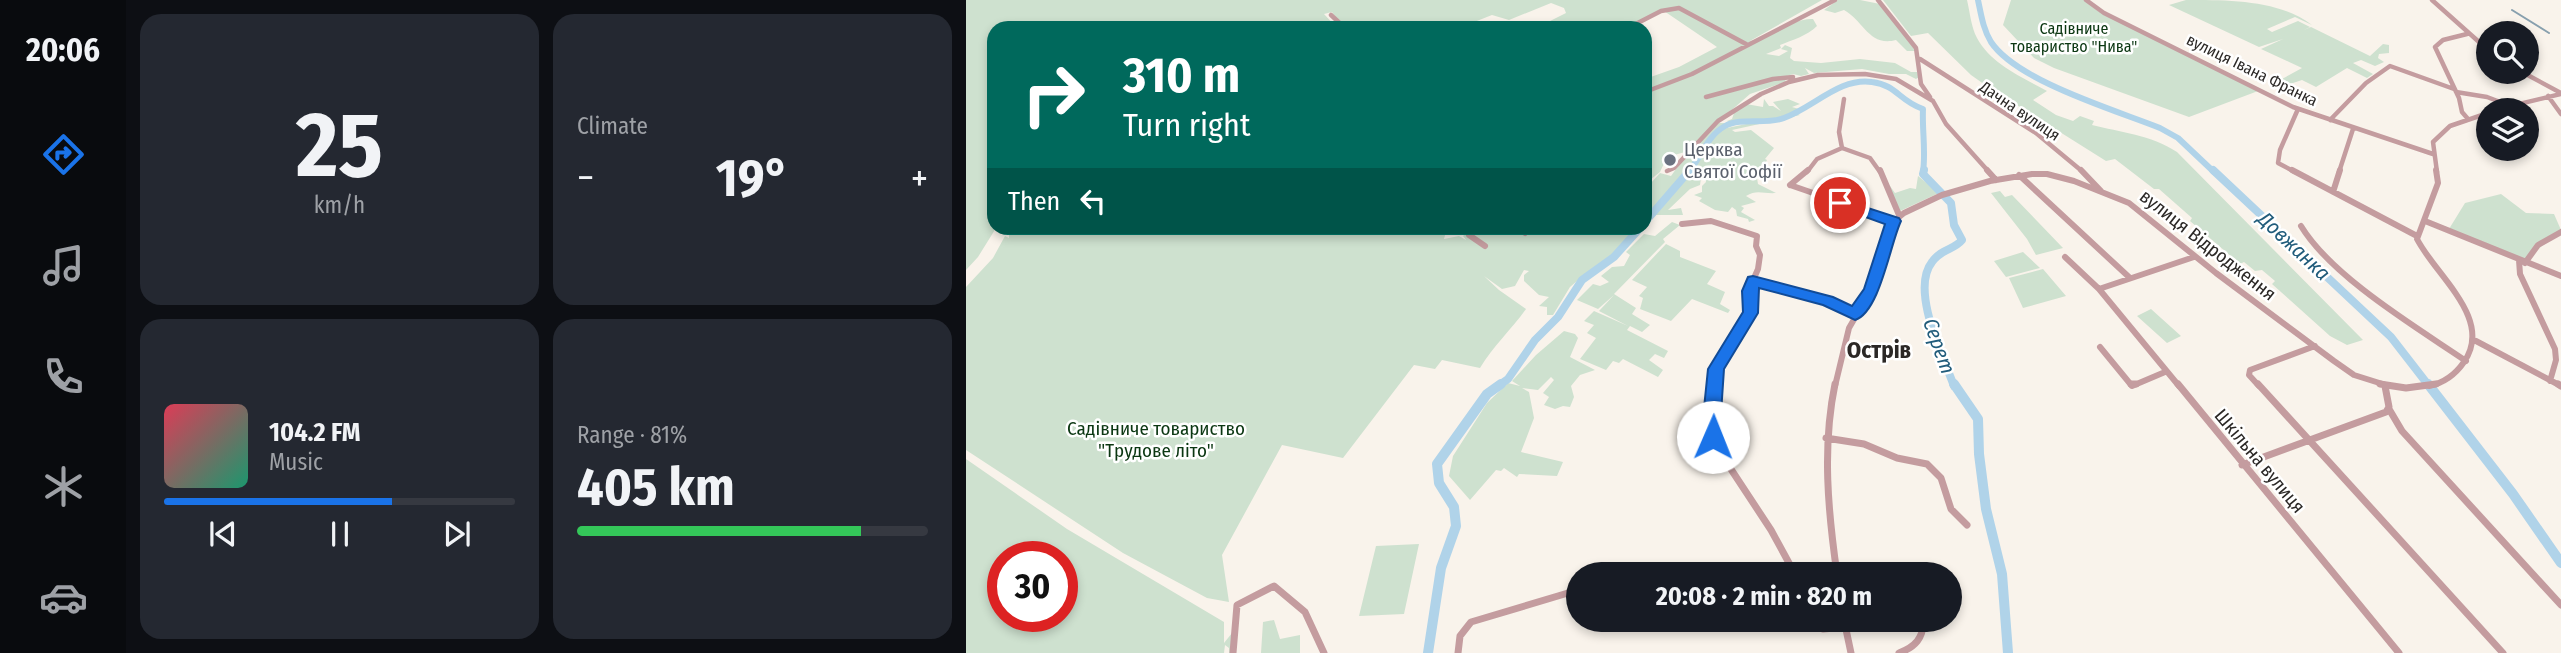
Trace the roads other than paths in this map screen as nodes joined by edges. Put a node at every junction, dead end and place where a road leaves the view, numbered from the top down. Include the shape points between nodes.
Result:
1 (1835, 0) edge
2 (1878, 0) edge
3 (2086, 0) edge
4 (2432, 0) edge
5 (1331, 15) dead end
6 (1337, 21) edge
7 (1642, 21) edge
8 (2467, 34) junction
9 (2476, 41) edge
10 (1746, 44) junction
11 (1920, 59) junction
12 (1824, 75) junction
13 (2539, 82) edge
14 (1652, 89) edge
15 (2455, 91) junction
16 (2561, 94) edge
17 (2548, 96) junction
18 (1706, 97) dead end
19 (2490, 98) edge
20 (2539, 98) edge
21 (1844, 99) dead end
22 (1933, 101) junction
23 (2298, 109) junction
24 (2561, 114) edge
25 (2476, 117) edge
26 (2468, 119) junction
27 (2330, 120) junction
28 (2353, 130) junction
29 (1842, 148) junction
30 (2433, 154) junction
31 (1667, 171) dead end
32 (2019, 175) junction
33 (1996, 180) junction
34 (2101, 191) junction
35 (2333, 192) junction
36 (1896, 218) junction
37 (2425, 221) junction
38 (1682, 224) dead end
39 (2301, 226) dead end
40 (2561, 232) edge
41 (1470, 235) edge
42 (2417, 236) junction
43 (1485, 246) dead end
44 (2065, 257) dead end
45 (2194, 257) junction
46 (2522, 261) junction
47 (2561, 276) edge
48 (2130, 278) junction
49 (1753, 281) junction
50 (2099, 289) junction
51 (1855, 314) junction
52 (2476, 341) junction
53 (2315, 346) junction
54 (2100, 347) dead end
55 (2469, 357) junction
56 (2165, 372) junction
57 (2550, 381) junction
58 (2385, 386) junction
59 (2561, 386) edge
60 (2389, 409) junction
61 (1826, 438) junction
62 (2309, 439) junction
63 (2242, 465) junction
64 (1968, 525) dead end
65 (1788, 562) edge
66 (1835, 562) edge
67 (1566, 594) edge
68 (2561, 605) edge
69 (1847, 632) edge
70 (1922, 632) edge
71 (1233, 653) edge
72 (1324, 653) edge
73 (1458, 653) edge
74 (1851, 653) edge
75 (1899, 653) edge
76 (2399, 653) edge
77 (2503, 653) edge

1 - 10 street
2 - 11 street
3 - 23 street, вулиця Івана Франка
4 - 8 street via 2454,16
5 - 6 street
7 - 10 street via 1679,8
8 - 9 street
8 - 15 street via 2435,47
10 - 14 street via 1692,74
11 - 22 street via 1920,86
11 - 34 street, Дачна вулиця via 2036,133
12 - 18 street via 1773,79
12 - 22 street via 1887,76
12 - 31 street via 1783,84 1746,102 1718,121
13 - 16 street
15 - 19 street
15 - 26 street
15 - 27 street via 2390,66 2365,83
16 - 17 street
17 - 20 street
17 - 24 street
21 - 29 street via 1839,132
22 - 33 street via 1946,124
23 - 27 street, вулиця Івана Франка
23 - 35 street via 2277,162
25 - 26 street
26 - 30 street via 2435,138
27 - 28 street, вулиця Івана Франка
28 - 30 street, вулиця Івана Франка
28 - 35 street
29 - 36 street via 1874,162
29 - 36 street via 1817,159 1790,185
30 - 37 street via 2438,183
32 - 33 street, вулиця Відродження
32 - 34 street, вулиця Відродження via 2048,174
32 - 48 street
33 - 36 street, вулиця Відродження via 1955,190
34 - 45 street, вулиця Відродження via 2151,217
35 - 42 street
36 - 51 street via 1872,290
37 - 42 street
37 - 46 street
38 - 49 street via 1715,220 1757,236 1760,255
39 - 55 street via 2364,288
40 - 46 street
41 - 43 street
42 - 52 street via 2467,314
44 - 50 street, Шкільна вулиця
45 - 48 street
45 - 53 street, вулиця Відродження
46 - 47 street
46 - 57 street via 2520,274 2555,349
48 - 50 street
49 - 51 street via 1828,301
49 - 65 street via 1751,313 1716,369 1711,428 1719,451
50 - 56 street, Шкільна вулиця
51 - 61 street via 1836,378
52 - 55 street
52 - 57 street
53 - 58 street, вулиця Відродження via 2354,375
53 - 62 street via 2249,373
54 - 56 street via 2132,386
55 - 58 street, вулиця Відродження via 2436,385
56 - 63 street, Шкільна вулиця
57 - 59 street
58 - 60 street
60 - 62 street
60 - 68 street via 2402,431
61 - 64 street via 1864,444 1927,464 1941,478 1951,509
61 - 66 street
62 - 63 street
62 - 77 street
63 - 76 street, Шкільна вулиця
67 - 73 street via 1471,622 1460,636
69 - 74 street
70 - 75 street via 1917,644
71 - 72 street via 1237,606 1274,586 1305,612

